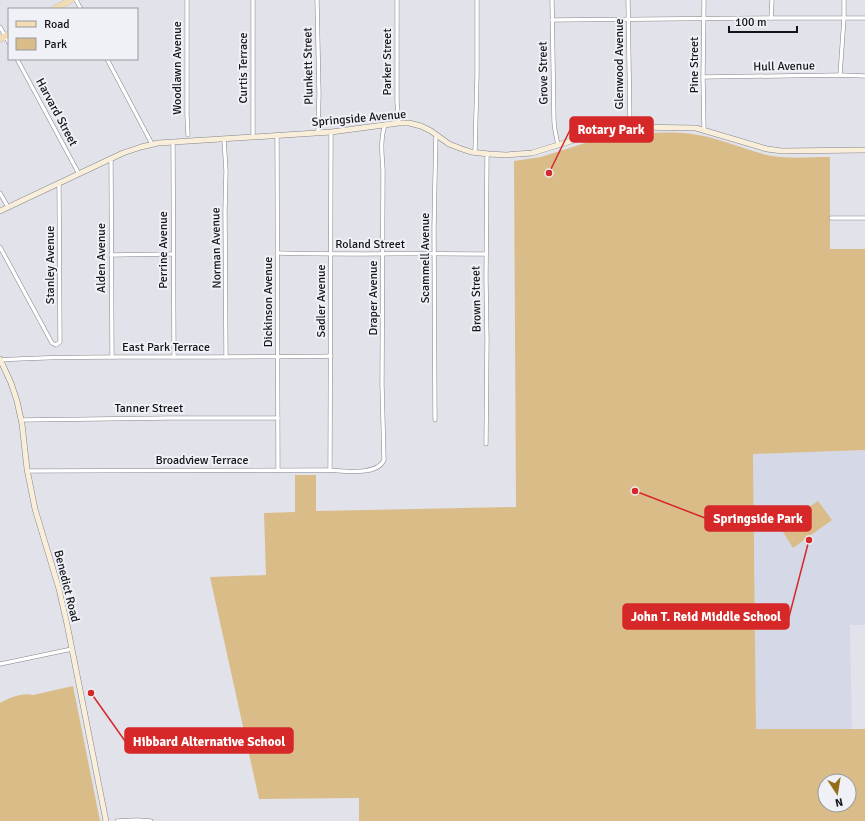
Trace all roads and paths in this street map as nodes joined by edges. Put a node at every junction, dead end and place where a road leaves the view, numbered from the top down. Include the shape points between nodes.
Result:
1 (71, 0) edge
2 (187, 0) edge
3 (253, 0) edge
4 (317, 0) edge
5 (397, 0) edge
6 (476, 0) edge
7 (552, 0) edge
8 (628, 0) edge
9 (704, 0) edge
10 (772, 0) edge
11 (844, 0) edge
12 (56, 8) edge
13 (771, 18) junction
14 (844, 18) junction
15 (865, 18) edge
16 (704, 19) junction
17 (552, 20) junction
18 (629, 20) junction
19 (0, 27) edge
20 (5, 36) edge
21 (18, 60) edge
22 (108, 60) edge
23 (840, 75) junction
24 (865, 76) edge
25 (704, 77) junction
26 (399, 123) junction
27 (385, 125) junction
28 (630, 127) junction
29 (704, 130) junction
30 (318, 132) junction
31 (331, 132) junction
32 (436, 134) junction
33 (188, 135) dead end
34 (277, 135) junction
35 (253, 136) junction
36 (224, 139) junction
37 (173, 142) junction
38 (152, 144) junction
39 (558, 145) junction
40 (865, 150) edge
41 (475, 152) junction
42 (487, 154) junction
43 (111, 159) junction
44 (79, 174) junction
45 (59, 183) junction
46 (0, 193) edge
47 (8, 207) junction
48 (0, 211) edge
49 (831, 218) dead end
50 (865, 218) edge
51 (0, 247) edge
52 (278, 253) junction
53 (434, 253) junction
54 (173, 254) junction
55 (331, 254) junction
56 (383, 254) junction
57 (486, 254) junction
58 (111, 255) junction
59 (278, 356) junction
60 (331, 356) junction
61 (112, 357) junction
62 (174, 357) junction
63 (226, 357) junction
64 (0, 359) edge
65 (278, 418) junction
66 (21, 420) junction
67 (435, 420) dead end
68 (486, 444) dead end
69 (376, 468) joint
70 (278, 470) junction
71 (330, 470) junction
72 (27, 471) junction
73 (72, 649) junction
74 (0, 664) edge
75 (106, 821) edge
76 (117, 821) edge
77 (140, 821) edge
78 (151, 821) edge

1 - 12 main road
2 - 33 street, Woodlawn Avenue
3 - 35 street, Curtis Terrace
4 - 30 street, Plunkett Street
5 - 26 street, Parker Street
6 - 41 street
7 - 17 street, Grove Street
8 - 18 street, Glenwood Avenue
9 - 16 street, Pine Street
10 - 13 street
11 - 14 street
13 - 14 street
13 - 16 street
14 - 15 street
14 - 23 street
16 - 18 street
16 - 25 street, Pine Street
17 - 18 street
17 - 39 street, Grove Street via 554,122
18 - 28 street, Glenwood Avenue
19 - 20 street
21 - 44 street, Harvard Street
22 - 38 street
23 - 24 street, Hull Avenue
23 - 25 street, Hull Avenue
25 - 29 street, Pine Street
26 - 27 street, Springside Avenue
26 - 32 street, Springside Avenue via 421,126
27 - 31 street, Springside Avenue
27 - 56 street, Draper Avenue via 382,142
28 - 29 street, Springside Avenue
28 - 39 street, Springside Avenue via 613,129
29 - 40 street, Springside Avenue via 782,151
30 - 31 street, Springside Avenue
30 - 34 street, Springside Avenue
31 - 55 street, Sadler Avenue
32 - 41 street, Springside Avenue via 449,144
32 - 53 street, Scammell Avenue
34 - 35 street, Springside Avenue
34 - 52 street, Dickinson Avenue
35 - 36 street, Springside Avenue
36 - 37 street, Springside Avenue
36 - 63 street, Norman Avenue
37 - 38 street, Springside Avenue
37 - 54 street, Perrine Avenue
38 - 43 street, Springside Avenue
39 - 42 street, Springside Avenue via 532,153
41 - 42 street, Springside Avenue
42 - 57 street, Brown Street
43 - 44 street, Springside Avenue
43 - 58 street, Alden Avenue
44 - 45 street, Springside Avenue
45 - 47 street, Springside Avenue
45 - 51 street, Stanley Avenue via 60,342 56,345 52,343
46 - 47 street
47 - 48 street, Springside Avenue
49 - 50 street
52 - 55 street, Roland Street
52 - 59 street, Dickinson Avenue
53 - 56 street, Roland Street
53 - 57 street, Roland Street
53 - 67 street, Scammell Avenue
54 - 58 street
54 - 62 street, Perrine Avenue
55 - 56 street, Roland Street
55 - 60 street, Sadler Avenue
56 - 69 street, Draper Avenue via 384,460
57 - 68 street, Brown Street
58 - 61 street, Alden Avenue
59 - 60 street, East Park Terrace
59 - 63 street, East Park Terrace
59 - 65 street, Dickinson Avenue
60 - 71 street, Sadler Avenue
61 - 62 street, East Park Terrace
61 - 64 street, East Park Terrace
62 - 63 street, East Park Terrace
64 - 66 street, Benedict Road via 14,391
65 - 66 street, Tanner Street
65 - 70 street, Dickinson Avenue
66 - 72 street, Benedict Road
69 - 71 street, Broadview Terrace via 360,471
70 - 71 street, Broadview Terrace
70 - 72 street, Broadview Terrace
72 - 73 street, Benedict Road via 35,509 59,589
73 - 74 street
73 - 75 street, Benedict Road
76 - 77 street
77 - 78 street

